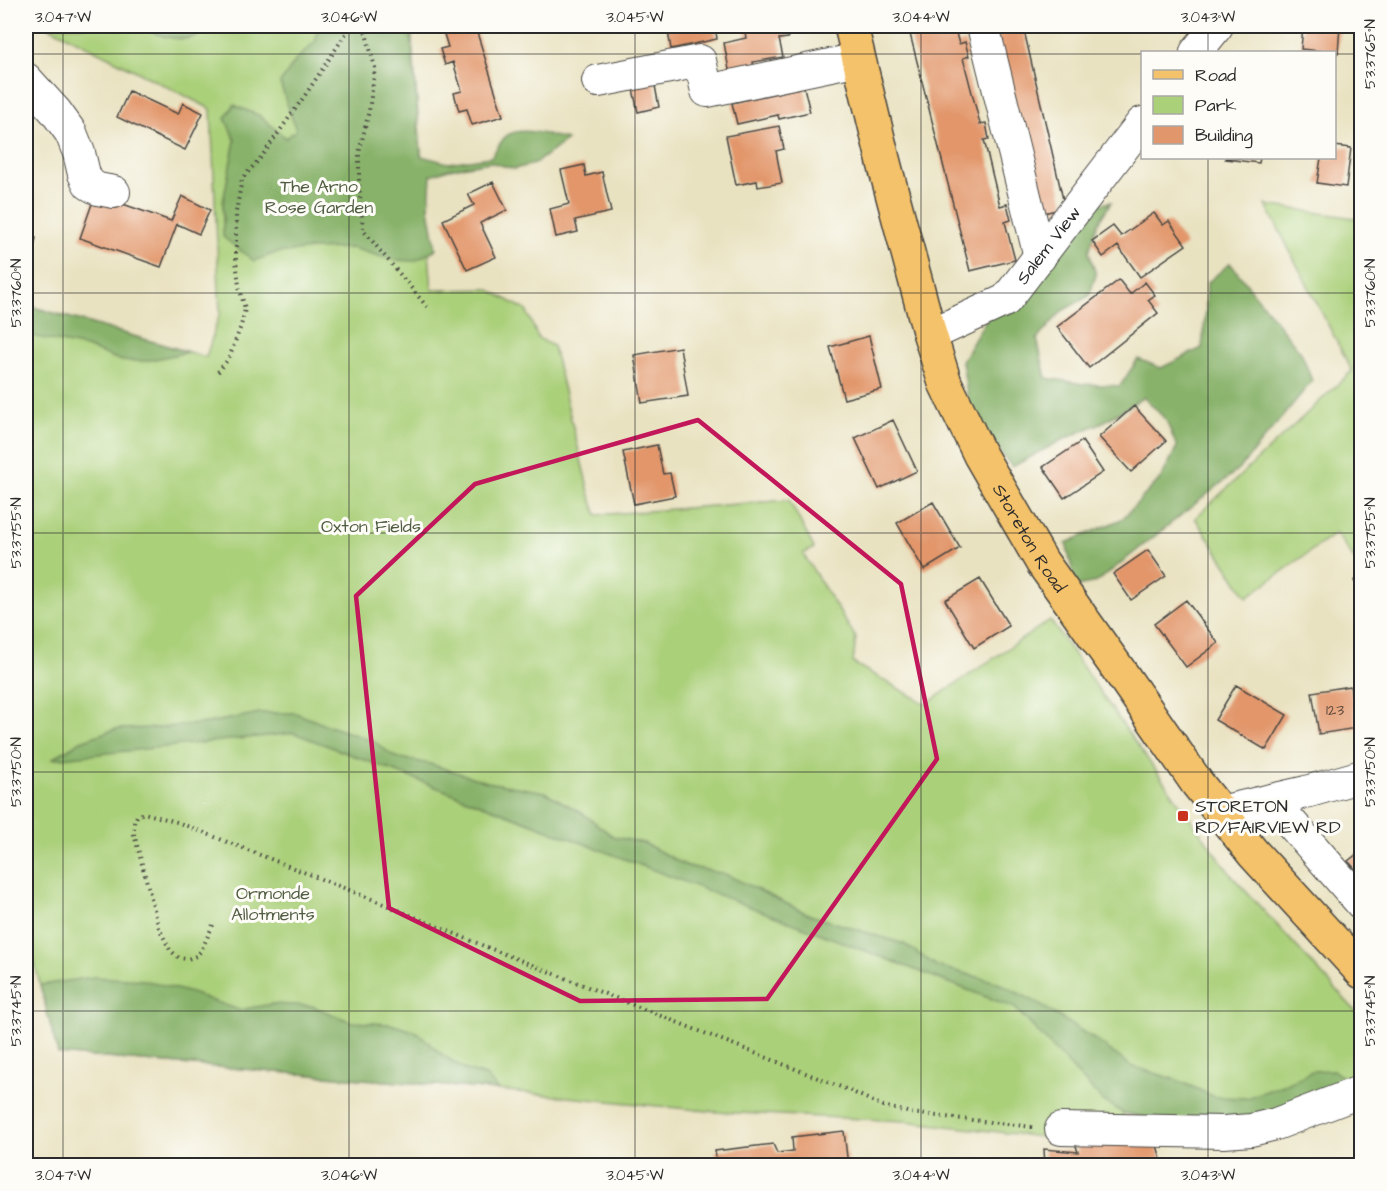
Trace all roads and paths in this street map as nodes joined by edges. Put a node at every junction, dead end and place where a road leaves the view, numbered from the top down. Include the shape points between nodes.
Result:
1 (351, 26) edge
2 (364, 26) edge
3 (851, 26) edge
4 (983, 26) edge
5 (1217, 26) edge
6 (1197, 51) edge
7 (859, 59) junction
8 (26, 79) edge
9 (598, 81) dead end
10 (1141, 126) edge
11 (114, 192) dead end
12 (1040, 257) junction
13 (428, 308) dead end
14 (930, 335) junction
15 (218, 372) dead end
16 (1362, 776) edge
17 (1271, 800) junction
18 (1220, 812) junction
19 (1362, 904) edge
20 (213, 925) dead end
21 (1362, 972) edge
22 (1362, 1091) edge
23 (1061, 1129) joint

1 - 15 path via 295,110 242,178 236,212 236,260 245,309 229,358
2 - 13 path via 375,68 358,153 363,230
3 - 7 main road, Storeton Road
4 - 12 street
5 - 6 street
7 - 9 street via 706,91 700,61
7 - 14 main road, Storeton Road
8 - 11 street via 71,133 89,184
10 - 12 street, Salem View
12 - 14 street, Salem View via 1006,300
14 - 18 main road, Storeton Road via 945,383 975,444 1042,562
16 - 17 street
17 - 18 street
17 - 19 street
18 - 21 main road, Storeton Road
20 - 23 path via 196,956 179,958 170,950 159,928 134,834 137,816 144,813 177,822 883,1106 947,1118
22 - 23 street via 1251,1130

